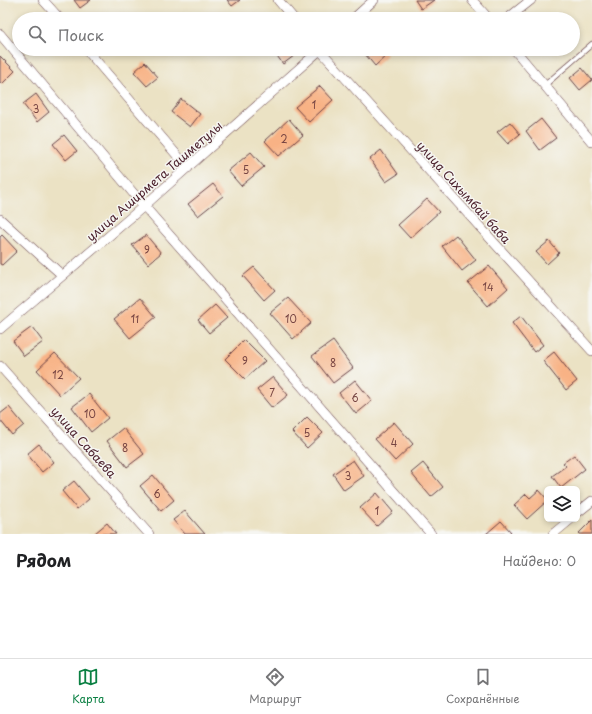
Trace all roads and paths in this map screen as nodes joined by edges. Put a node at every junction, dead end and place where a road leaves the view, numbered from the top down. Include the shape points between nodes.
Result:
1 (43, 0) edge
2 (278, 0) edge
3 (374, 0) edge
4 (472, 0) edge
5 (530, 0) edge
6 (54, 12) edge
7 (288, 12) edge
8 (361, 12) edge
9 (483, 12) edge
10 (515, 12) edge
11 (0, 34) edge
12 (592, 44) edge
13 (12, 48) edge
14 (580, 54) edge
15 (18, 56) edge
16 (92, 56) edge
17 (312, 56) edge
18 (326, 56) edge
19 (520, 56) edge
20 (578, 56) edge
21 (544, 85) junction
22 (592, 142) edge
23 (188, 168) junction
24 (144, 206) junction
25 (0, 219) edge
26 (62, 275) junction
27 (0, 329) edge
28 (592, 351) edge
29 (0, 366) edge
30 (592, 501) edge
31 (580, 511) edge
32 (567, 522) edge
33 (149, 534) edge
34 (431, 534) edge
35 (553, 534) edge

1 - 6 street
2 - 7 street
3 - 8 street
4 - 9 street
5 - 10 street
11 - 13 street
12 - 14 lane
15 - 24 street
16 - 23 street
17 - 23 street, улица Аширмета Ташметулы
18 - 28 street, улица Сихымбай баба
19 - 21 street
20 - 21 lane
21 - 22 street
23 - 24 street, улица Аширмета Ташметулы
24 - 26 street, улица Аширмета Ташметулы
24 - 34 street
25 - 26 street
26 - 27 street, улица Аширмета Ташметулы
29 - 33 street, улица Сабаева
30 - 31 street
32 - 35 street

